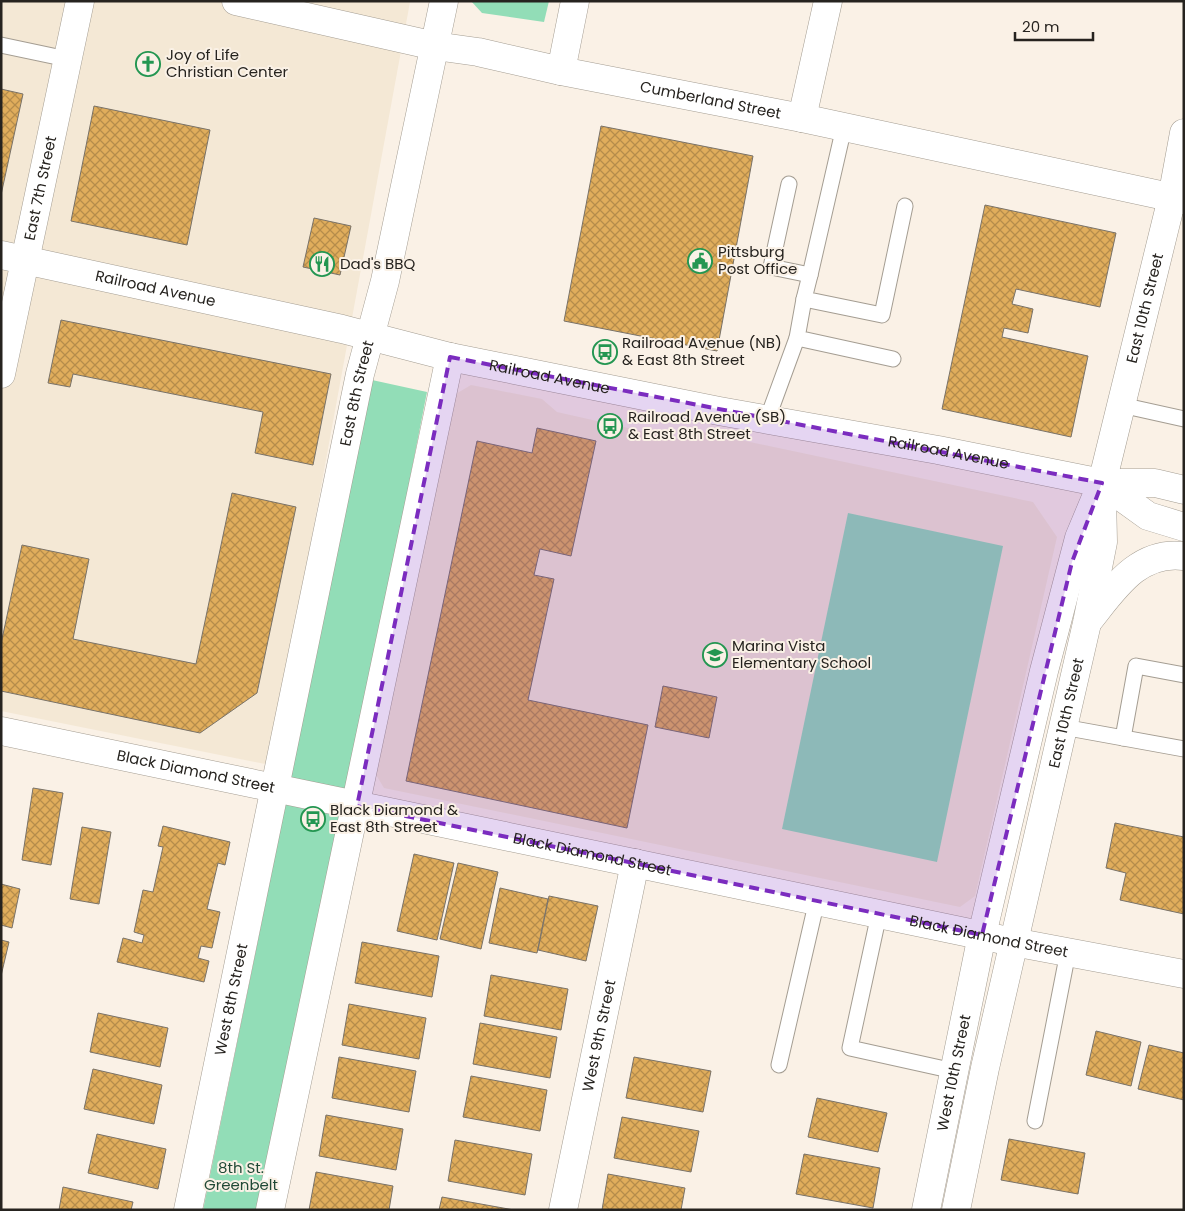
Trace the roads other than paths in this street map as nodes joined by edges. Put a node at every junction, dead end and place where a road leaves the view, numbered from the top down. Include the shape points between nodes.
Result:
1 (80, 1) edge
2 (236, 1) edge
3 (444, 1) edge
4 (575, 1) edge
5 (828, 1) edge
6 (1, 44) edge
7 (435, 46) junction
8 (68, 59) junction
9 (561, 71) junction
10 (802, 118) junction
11 (844, 127) junction
12 (1184, 133) edge
13 (789, 184) dead end
14 (1178, 199) edge
15 (905, 206) dead end
16 (13, 258) edge
17 (810, 275) junction
18 (804, 299) junction
19 (370, 337) junction
20 (797, 338) junction
21 (450, 357) junction
22 (894, 359) dead end
23 (1, 374) edge
24 (1121, 406) junction
25 (1184, 419) edge
26 (767, 420) junction
27 (1102, 483) junction
28 (1184, 490) edge
29 (1184, 527) edge
30 (1184, 556) edge
31 (1087, 623) junction
32 (1184, 675) edge
33 (1063, 727) junction
34 (1, 731) edge
35 (1123, 738) junction
36 (1184, 749) edge
37 (273, 788) junction
38 (356, 806) junction
39 (635, 863) junction
40 (817, 900) junction
41 (879, 914) junction
42 (982, 936) junction
43 (1013, 942) junction
44 (1068, 952) junction
45 (1184, 974) edge
46 (779, 1065) dead end
47 (954, 1071) junction
48 (1035, 1121) dead end
49 (188, 1210) edge
50 (270, 1210) edge
51 (563, 1210) edge
52 (926, 1210) edge
53 (956, 1210) edge

1 - 8 street, East 7th Street
2 - 7 street, Cumberland Street
3 - 7 street, East 8th Street
4 - 9 street
5 - 10 street
6 - 8 lane
7 - 9 street, Cumberland Street
7 - 19 street, East 8th Street via 384,288
8 - 16 street, East 7th Street
9 - 10 street, Cumberland Street
10 - 11 street, Cumberland Street
11 - 14 street, Cumberland Street
11 - 17 lane
12 - 14 street, East 10th Street
13 - 17 lane via 771,267
14 - 24 street, East 10th Street
15 - 18 lane via 882,315
16 - 19 street, Railroad Avenue
16 - 23 street, East 7th Street
17 - 18 lane
18 - 20 lane
19 - 21 street, Railroad Avenue
19 - 37 street, East 8th Street
20 - 22 lane
20 - 26 lane
21 - 26 street, Railroad Avenue
21 - 38 street
24 - 25 lane
24 - 27 street, East 10th Street
26 - 27 street, Railroad Avenue
27 - 28 street, Railroad Avenue via 1155,483
27 - 29 street, Railroad Avenue via 1148,516
27 - 31 street, East 10th Street via 1103,542
27 - 42 street, East 10th Street via 1072,562
30 - 31 street via 1147,560 1122,578
31 - 33 street, East 10th Street
32 - 35 lane via 1136,666
33 - 35 lane
33 - 43 street, East 10th Street
34 - 37 street, Black Diamond Street
35 - 36 lane
37 - 38 street, Black Diamond Street
37 - 49 street, West 8th Street
38 - 39 street, Black Diamond Street
38 - 50 street
39 - 40 street, Black Diamond Street
39 - 51 street, West 9th Street
40 - 41 street, Black Diamond Street
40 - 46 lane
41 - 42 street, Black Diamond Street
41 - 47 lane via 850,1048
42 - 43 street, Black Diamond Street
42 - 47 street, West 10th Street
43 - 44 street, Black Diamond Street
43 - 53 street, West 10th Street
44 - 45 street, Black Diamond Street
44 - 48 lane
47 - 52 street, West 10th Street

